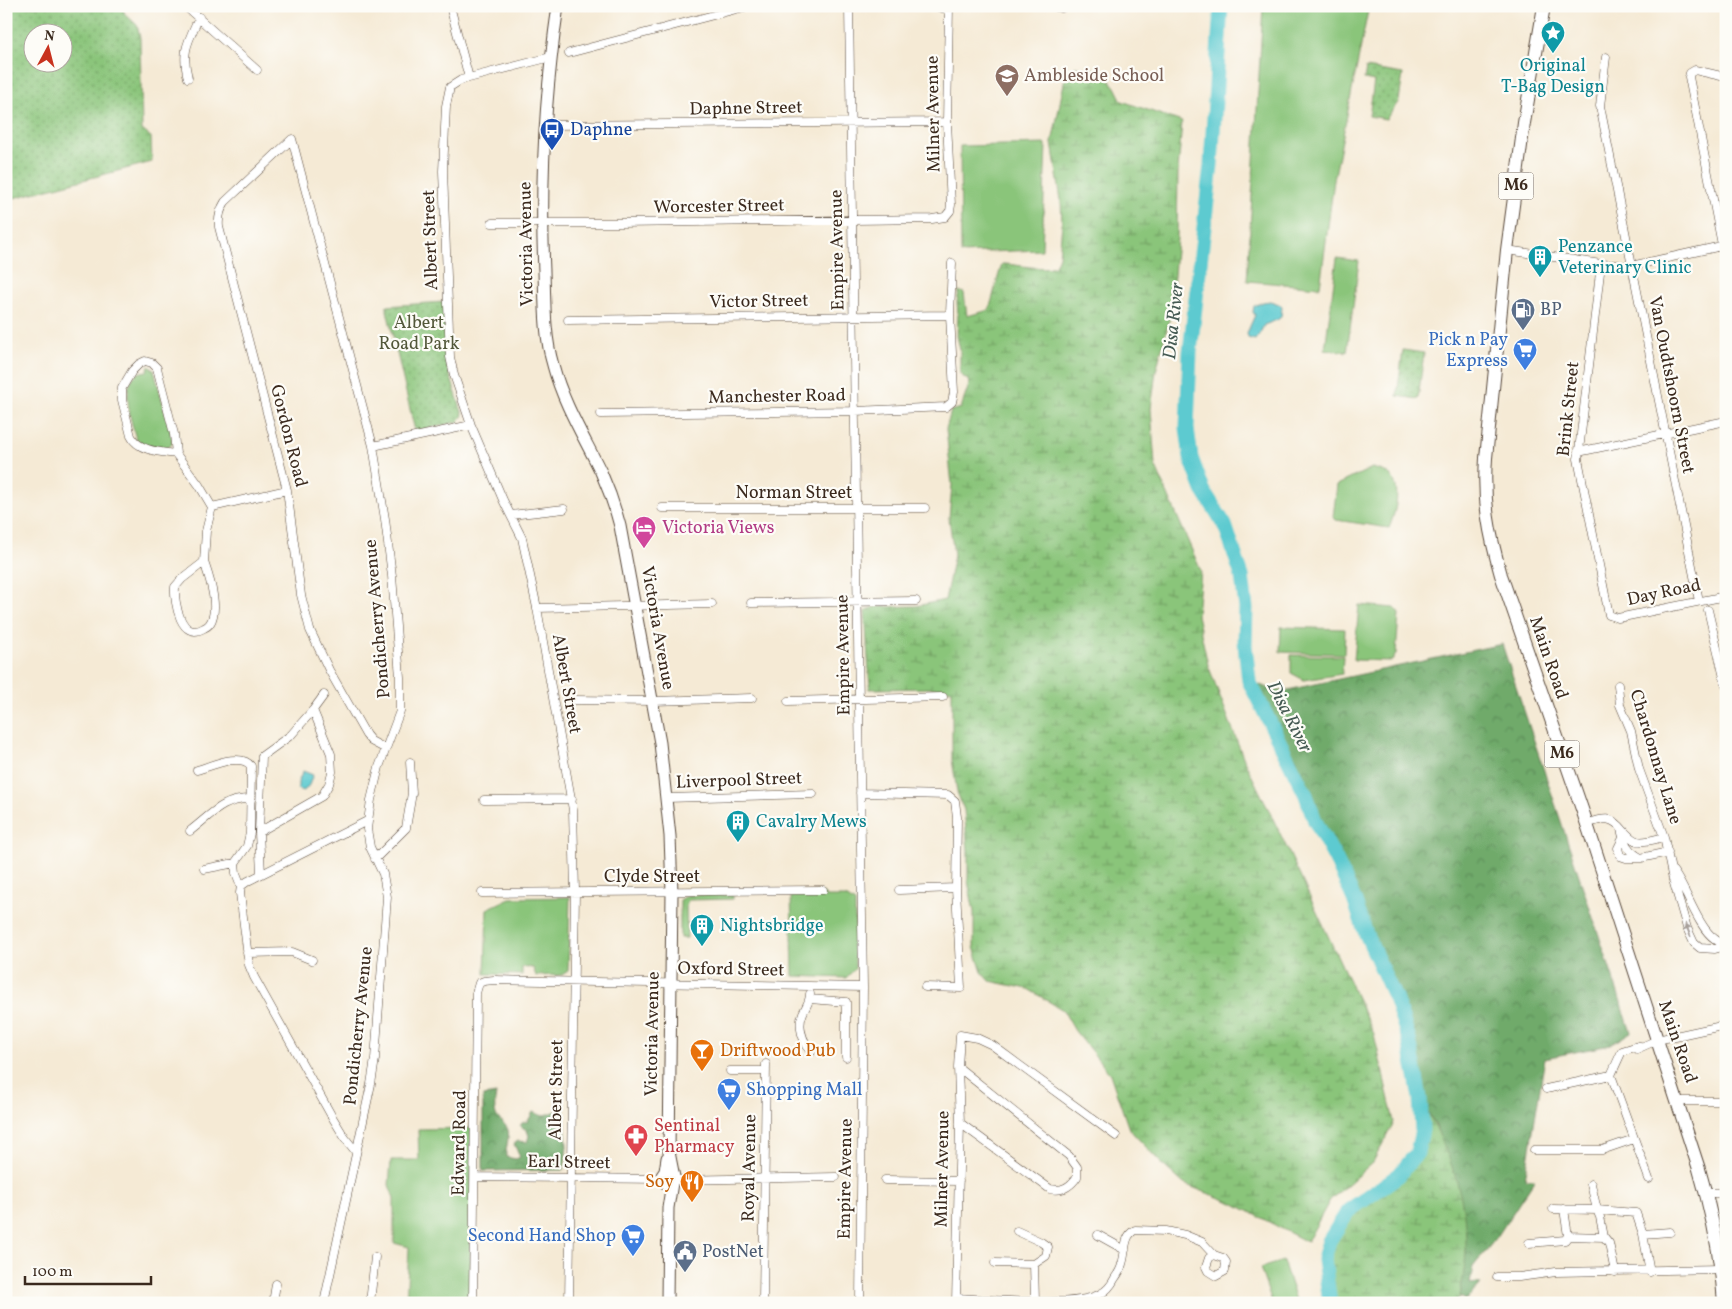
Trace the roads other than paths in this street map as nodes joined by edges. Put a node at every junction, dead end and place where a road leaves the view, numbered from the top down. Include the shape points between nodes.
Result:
1 (185, 6) edge
2 (199, 6) edge
3 (450, 6) edge
4 (558, 6) edge
5 (748, 6) edge
6 (849, 6) edge
7 (935, 6) edge
8 (1053, 6) edge
9 (1544, 6) edge
10 (949, 8) edge
11 (1062, 8) dead end
12 (197, 16) junction
13 (570, 53) dead end
14 (551, 57) junction
15 (1606, 57) dead end
16 (257, 70) dead end
17 (1721, 76) dead end
18 (188, 78) dead end
19 (469, 78) junction
20 (947, 122) junction
21 (851, 124) junction
22 (545, 125) junction
23 (292, 139) joint
24 (947, 216) joint
25 (852, 220) junction
26 (492, 223) dead end
27 (542, 224) junction
28 (1724, 245) edge
29 (1507, 250) junction
30 (952, 263) dead end
31 (1601, 264) junction
32 (1726, 265) edge
33 (1631, 266) junction
34 (950, 315) junction
35 (854, 316) junction
36 (568, 320) dead end
37 (855, 411) junction
38 (601, 414) dead end
39 (1726, 421) edge
40 (472, 425) junction
41 (1665, 433) junction
42 (373, 446) junction
43 (1578, 452) junction
44 (176, 454) junction
45 (287, 490) junction
46 (212, 508) junction
47 (564, 508) dead end
48 (662, 508) dead end
49 (857, 508) junction
50 (925, 508) dead end
51 (511, 516) junction
52 (204, 562) junction
53 (1726, 596) edge
54 (1699, 600) junction
55 (916, 601) dead end
56 (858, 602) junction
57 (751, 603) dead end
58 (712, 604) dead end
59 (636, 605) junction
60 (537, 608) junction
61 (1708, 610) dead end
62 (1609, 615) joint
63 (1723, 664) edge
64 (1618, 685) dead end
65 (1726, 686) edge
66 (324, 695) dead end
67 (943, 697) dead end
68 (752, 698) dead end
69 (859, 699) junction
70 (573, 700) dead end
71 (653, 701) junction
72 (788, 701) dead end
73 (313, 710) junction
74 (386, 749) junction
75 (410, 762) dead end
76 (196, 770) dead end
77 (860, 793) junction
78 (813, 794) dead end
79 (666, 798) junction
80 (572, 799) junction
81 (252, 800) junction
82 (484, 800) dead end
83 (368, 821) junction
84 (1586, 824) junction
85 (1621, 827) junction
86 (190, 830) dead end
87 (259, 832) junction
88 (1664, 837) junction
89 (1668, 852) junction
90 (375, 859) junction
91 (235, 863) junction
92 (204, 869) dead end
93 (1672, 869) junction
94 (261, 874) junction
95 (241, 886) junction
96 (956, 888) junction
97 (823, 890) dead end
98 (899, 890) dead end
99 (575, 892) junction
100 (672, 892) junction
101 (482, 893) dead end
102 (1726, 945) edge
103 (248, 953) junction
104 (312, 960) dead end
105 (574, 982) junction
106 (479, 984) joint
107 (671, 984) junction
108 (810, 987) junction
109 (863, 987) junction
110 (925, 987) dead end
111 (810, 999) junction
112 (1726, 1025) edge
113 (1657, 1040) junction
114 (811, 1052) dead end
115 (846, 1057) dead end
116 (958, 1067) junction
117 (730, 1071) dead end
118 (1611, 1075) junction
119 (1546, 1089) dead end
120 (1726, 1101) edge
121 (1678, 1102) junction
122 (960, 1123) junction
123 (1116, 1136) dead end
124 (1634, 1139) junction
125 (1534, 1150) dead end
126 (356, 1152) junction
127 (476, 1177) junction
128 (836, 1177) dead end
129 (571, 1178) junction
130 (668, 1178) junction
131 (1649, 1179) dead end
132 (765, 1180) junction
133 (885, 1180) dead end
134 (959, 1181) junction
135 (1591, 1184) dead end
136 (1706, 1194) junction
137 (1726, 1194) edge
138 (1553, 1209) dead end
139 (1564, 1209) junction
140 (1596, 1210) junction
141 (1017, 1231) dead end
142 (1670, 1232) dead end
143 (1643, 1234) junction
144 (1098, 1235) dead end
145 (1604, 1237) junction
146 (1566, 1241) junction
147 (1529, 1243) dead end
148 (1125, 1250) junction
149 (1214, 1255) dead end
150 (374, 1257) dead end
151 (995, 1263) dead end
152 (1034, 1264) junction
153 (1721, 1269) junction
154 (1615, 1272) junction
155 (1650, 1272) junction
156 (1497, 1277) dead end
157 (276, 1284) dead end
158 (1724, 1284) edge
159 (956, 1300) edge
160 (1035, 1301) junction
161 (273, 1303) edge
162 (324, 1303) edge
163 (370, 1303) edge
164 (473, 1303) edge
165 (569, 1303) edge
166 (667, 1303) edge
167 (763, 1303) edge
168 (860, 1303) edge
169 (1724, 1303) edge

1 - 12 street
2 - 12 street
3 - 19 street
4 - 14 street, Victoria Avenue
5 - 13 street
6 - 21 street, Empire Avenue
7 - 10 street
8 - 11 street
9 - 29 main road, Main Road / M6
10 - 20 street, Milner Avenue
12 - 16 street
12 - 18 street via 184,54
14 - 19 street
14 - 22 street, Victoria Avenue
15 - 33 street, Van Oudtshoorn Street via 1600,106
17 - 28 street via 1695,70 1689,77
19 - 40 street, Albert Street via 450,87 443,171 450,357
20 - 21 street, Daphne Street
20 - 24 street, Milner Avenue via 951,205
21 - 22 street, Daphne Street
21 - 25 street, Empire Avenue
22 - 27 street, Victoria Avenue
23 - 42 street, Pondicherry Avenue
23 - 45 street, Gordon Road via 225,202 218,218
24 - 25 street, Worcester Street
25 - 27 street, Worcester Street
25 - 35 street, Empire Avenue
26 - 27 street, Worcester Street
27 - 59 street, Victoria Avenue via 552,365 560,390 612,496
28 - 32 street
28 - 33 street
29 - 31 street
29 - 84 main road, Main Road / M6 via 1486,465 1486,511 1501,575
30 - 34 street
31 - 33 street
31 - 43 street, Brink Street
33 - 41 street, Van Oudtshoorn Street
34 - 35 street, Victor Street
34 - 37 street, Manchester Road via 954,392 951,404 937,408
35 - 36 street, Victor Street
35 - 37 street, Empire Avenue
37 - 38 street, Manchester Road
37 - 49 street, Empire Avenue
39 - 41 street
40 - 42 street
40 - 51 street, Albert Street
41 - 43 street
41 - 54 street, Van Oudtshoorn Street
42 - 74 street, Pondicherry Avenue via 392,576 400,687 400,711
43 - 62 street, Brink Street via 1580,479
44 - 44 street via 157,368 145,361 132,371 122,388 131,436 141,447
44 - 46 street
45 - 46 street
45 - 74 street, Gordon Road via 301,595 310,630 366,735
46 - 52 street via 206,531
47 - 51 street
48 - 49 street, Norman Street
49 - 50 street, Norman Street
49 - 56 street, Empire Avenue
51 - 60 street, Albert Street via 522,538
52 - 52 street via 175,587 180,617 185,628 192,632 206,627 214,614
53 - 54 street, Day Road
54 - 62 street, Day Road via 1618,618
55 - 56 street
56 - 57 street
56 - 69 street, Empire Avenue
58 - 59 street
59 - 60 street
59 - 71 street, Victoria Avenue
60 - 80 street, Albert Street
61 - 63 street
63 - 65 street
64 - 88 street, Chardonnay Lane via 1620,705 1632,731 1639,769
66 - 73 street
67 - 69 street
68 - 71 street
69 - 72 street
69 - 77 street, Empire Avenue
70 - 71 street
71 - 79 street, Victoria Avenue
73 - 87 street via 286,739 262,756
73 - 87 street via 331,754 329,784 322,796
74 - 83 street, Pondicherry Avenue via 373,788
75 - 90 street via 412,793 406,828
76 - 81 street via 236,759 248,762 252,770
77 - 96 street via 948,795 954,799
77 - 109 street, Empire Avenue
78 - 79 street, Liverpool Street
79 - 100 street, Victoria Avenue
80 - 82 street
80 - 99 street, Albert Street
81 - 86 street via 229,802
81 - 91 street via 249,841
83 - 90 street, Pondicherry Avenue via 367,837
83 - 94 street
84 - 85 street via 1606,818
84 - 113 main road, Main Road / M6
85 - 88 street via 1637,841
85 - 89 street via 1629,850 1641,858
87 - 94 street
88 - 89 street, Chardonnay Lane
89 - 93 street, Chardonnay Lane
90 - 126 street, Pondicherry Avenue via 386,884 386,922 375,1059
91 - 92 street
91 - 95 street
93 - 102 street via 1708,932
102 -> 93 street, Chardonnay Lane via 1706,949 1694,942 1687,928
94 - 95 street
95 - 103 street
96 - 98 street
96 - 110 street via 961,988
97 - 100 street, Clyde Street
99 - 100 street, Clyde Street
99 - 101 street, Clyde Street
99 - 105 street, Albert Street
100 - 107 street, Victoria Avenue
103 - 104 street via 292,952
103 - 126 street via 254,977 331,1115
105 - 106 street, Oxford Street via 488,980
105 - 107 street, Oxford Street
105 - 129 street, Albert Street
106 - 127 street, Edward Road via 476,993
107 - 108 street, Oxford Street
107 - 130 street, Victoria Avenue
108 - 109 street, Oxford Street
108 - 111 street
109 - 168 street, Empire Avenue
111 - 114 street via 802,1013 802,1038
111 - 115 street via 846,1002
112 - 113 street
113 - 118 street via 1620,1054
113 - 121 main road, Main Road / M6
116 - 122 street, Milner Avenue
116 - 122 street via 1068,1156 1077,1168 1077,1177 1066,1188 1050,1189
116 - 123 street, Milner Avenue via 960,1035 977,1038 1000,1051
117 - 132 street, Royal Avenue via 766,1067
118 - 119 street
118 - 124 street
120 - 121 street
121 - 136 main road, Main Road / M6
122 - 134 street, Milner Avenue
124 - 125 street via 1602,1150
124 - 131 street
126 - 162 street, Pondicherry Avenue
127 - 129 street, Earl Street
127 - 164 street, Edward Road
128 - 132 street, Earl Street
129 - 130 street, Earl Street
129 - 165 street, Albert Street
130 - 132 street, Earl Street
130 - 166 street, Victoria Avenue
132 - 167 street, Royal Avenue
133 - 134 street
134 - 159 street, Milner Avenue
135 - 140 street
136 - 137 street
136 - 153 main road, Main Road / M6
138 - 139 street
139 - 140 street
139 - 146 street
140 - 143 street via 1634,1212
140 - 145 street
141 - 152 street via 1048,1247 1046,1256
142 - 143 street
143 - 155 street
144 - 148 street
145 - 146 street
145 - 154 street via 1609,1243
146 - 147 street
148 - 149 street via 1131,1232 1140,1229 1195,1238
148 - 160 street via 1115,1279 1101,1294 1081,1300
150 - 163 street
151 - 152 street
152 - 160 street
153 - 155 street
153 - 158 main road, Main Road / M6
154 - 155 street
154 - 156 street
157 - 161 street
158 - 169 main road, Main Road / M6
159 - 160 street

